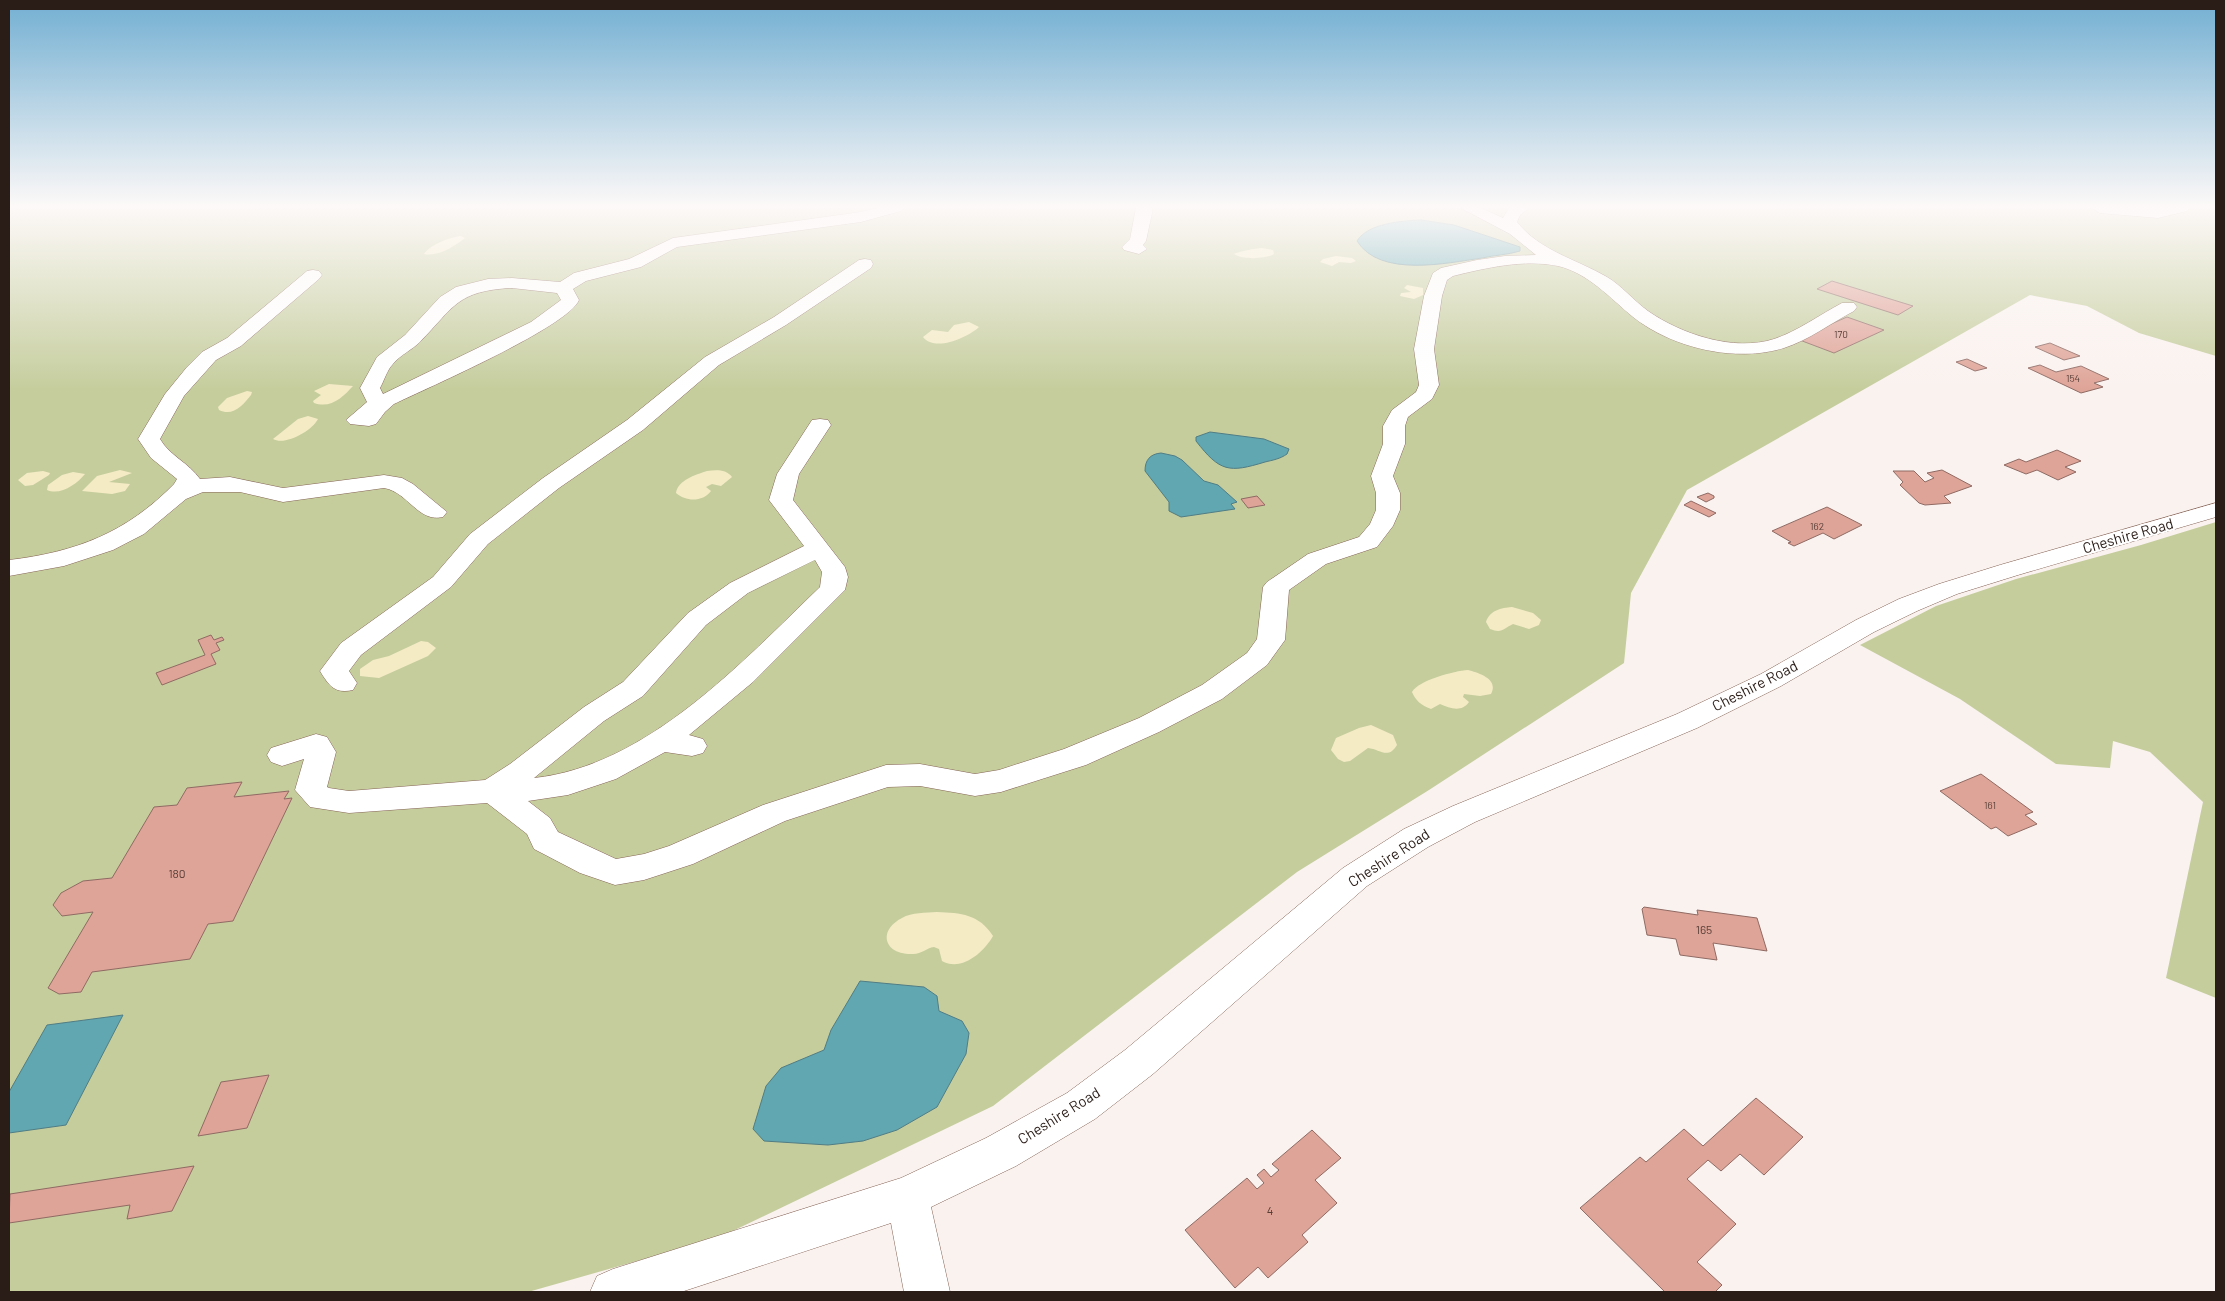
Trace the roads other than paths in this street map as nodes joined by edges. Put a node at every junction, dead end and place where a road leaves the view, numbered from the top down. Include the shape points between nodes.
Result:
1 (613, 269) edge
2 (858, 269) edge
3 (1462, 269) edge
4 (1577, 269) edge
5 (313, 275) dead end
6 (563, 288) junction
7 (1848, 307) dead end
8 (820, 425) dead end
9 (192, 487) junction
10 (2216, 510) edge
11 (435, 512) dead end
12 (818, 548) junction
13 (9, 568) edge
14 (343, 683) dead end
15 (661, 741) junction
16 (692, 746) dead end
17 (282, 755) dead end
18 (907, 1197) junction
19 (613, 1292) edge
20 (927, 1292) edge

1 - 6 street via 580,277
2 - 14 street via 780,321 712,361 635,425 551,483 479,539 442,582 351,649 334,671
3 - 15 street via 1439,277 1433,296 1424,349 1429,385 1424,395 1399,414 1394,426 1394,444 1382,476 1388,494 1388,510 1381,526 1368,542 1317,559 1276,587 1270,640 1257,659 1212,692 1149,725 1075,757 1001,781 975,785 920,775 886,776 840,796 772,813 681,855 616,872 592,864 546,840 539,826 496,793 568,784 612,768
4 - 7 street via 1600,280 1642,315 1675,334 1712,344 1757,348 1777,344
5 - 9 street via 234,342 209,356 175,394 149,439 154,451 186,472
6 - 6 street via 570,300 568,305 538,326 387,400 369,420 357,420 381,402 375,399 370,388 384,361 412,339 446,301 462,291 488,284 521,283
8 - 12 street via 788,474 781,500
9 - 11 street via 250,487 282,495 373,482 393,483 408,490
9 - 13 street via 116,540 78,553
10 - 18 street, Cheshire Road via 1948,588 1865,626 1771,680 1687,721 1464,814 1416,838 1348,883 1190,1019 1081,1106 1001,1152
12 - 15 street via 833,565 836,579 832,590 706,707
12 - 17 street via 739,588 697,620 633,689 492,790 349,802 321,799 311,790 322,752 316,744
15 - 16 street
18 - 19 street, Cheshire Road
18 - 20 street

